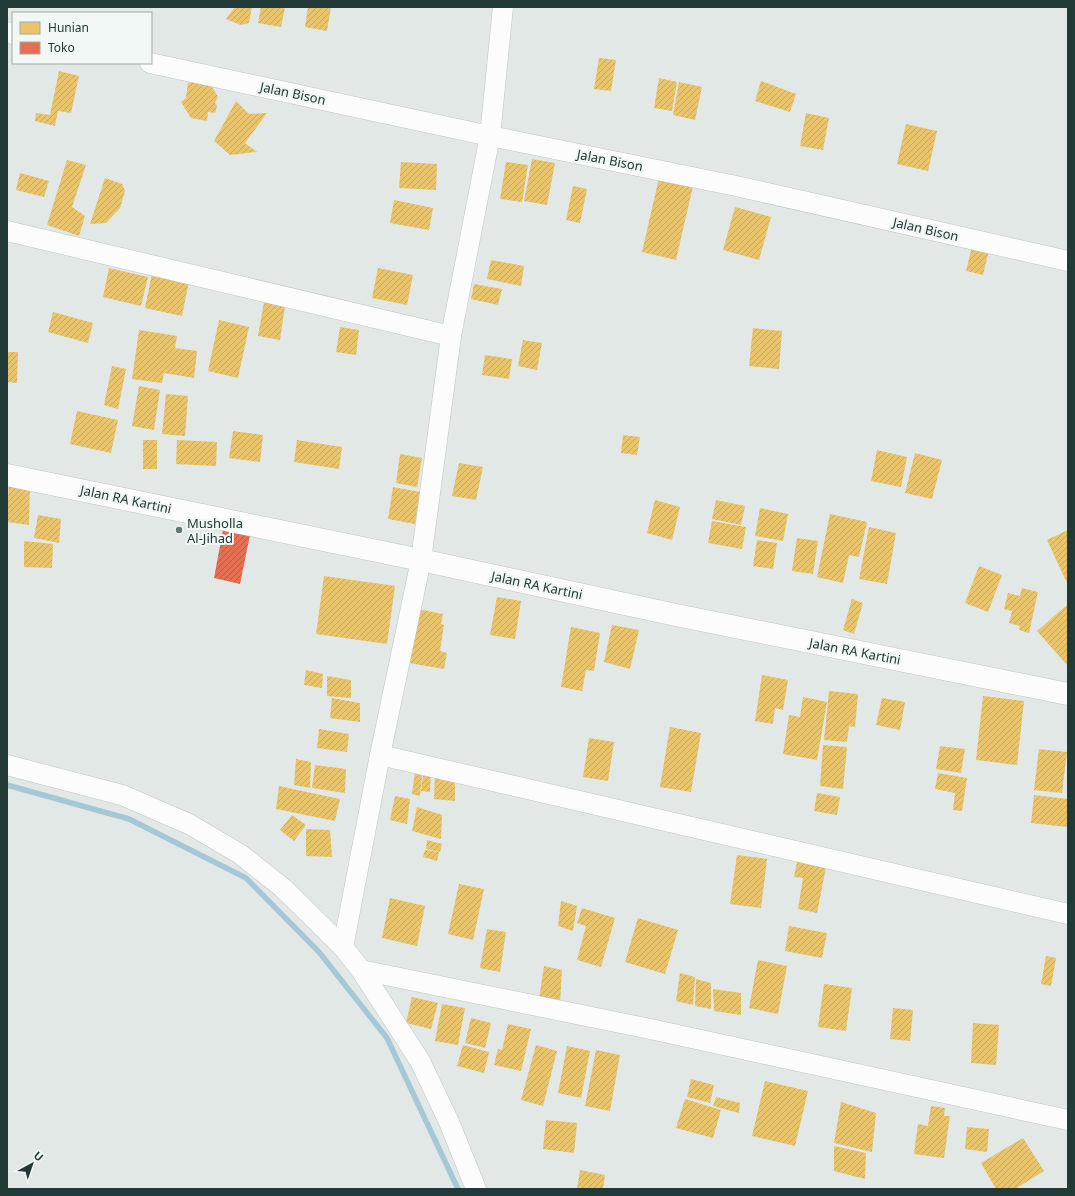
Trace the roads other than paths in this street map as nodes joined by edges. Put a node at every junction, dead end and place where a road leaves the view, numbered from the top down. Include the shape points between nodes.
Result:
1 (503, 7) edge
2 (152, 63) edge
3 (490, 136) junction
4 (7, 231) edge
5 (1068, 261) edge
6 (451, 336) junction
7 (7, 475) edge
8 (421, 560) junction
9 (1068, 694) edge
10 (380, 755) junction
11 (7, 765) edge
12 (1068, 914) edge
13 (343, 947) junction
14 (361, 970) junction
15 (1068, 1120) edge
16 (476, 1189) edge

1 - 3 street
2 - 3 street, Jalan Bison
3 - 5 street, Jalan Bison via 736,186
3 - 6 street
4 - 6 street
6 - 8 street
7 - 8 main road, Jalan RA Kartini
8 - 9 main road, Jalan RA Kartini via 683,617
8 - 10 street
10 - 12 street
10 - 13 street
11 - 13 street via 122,795 189,824 240,854 283,888
13 - 14 street
14 - 15 street via 655,1030
14 - 16 street via 420,1061 449,1122

